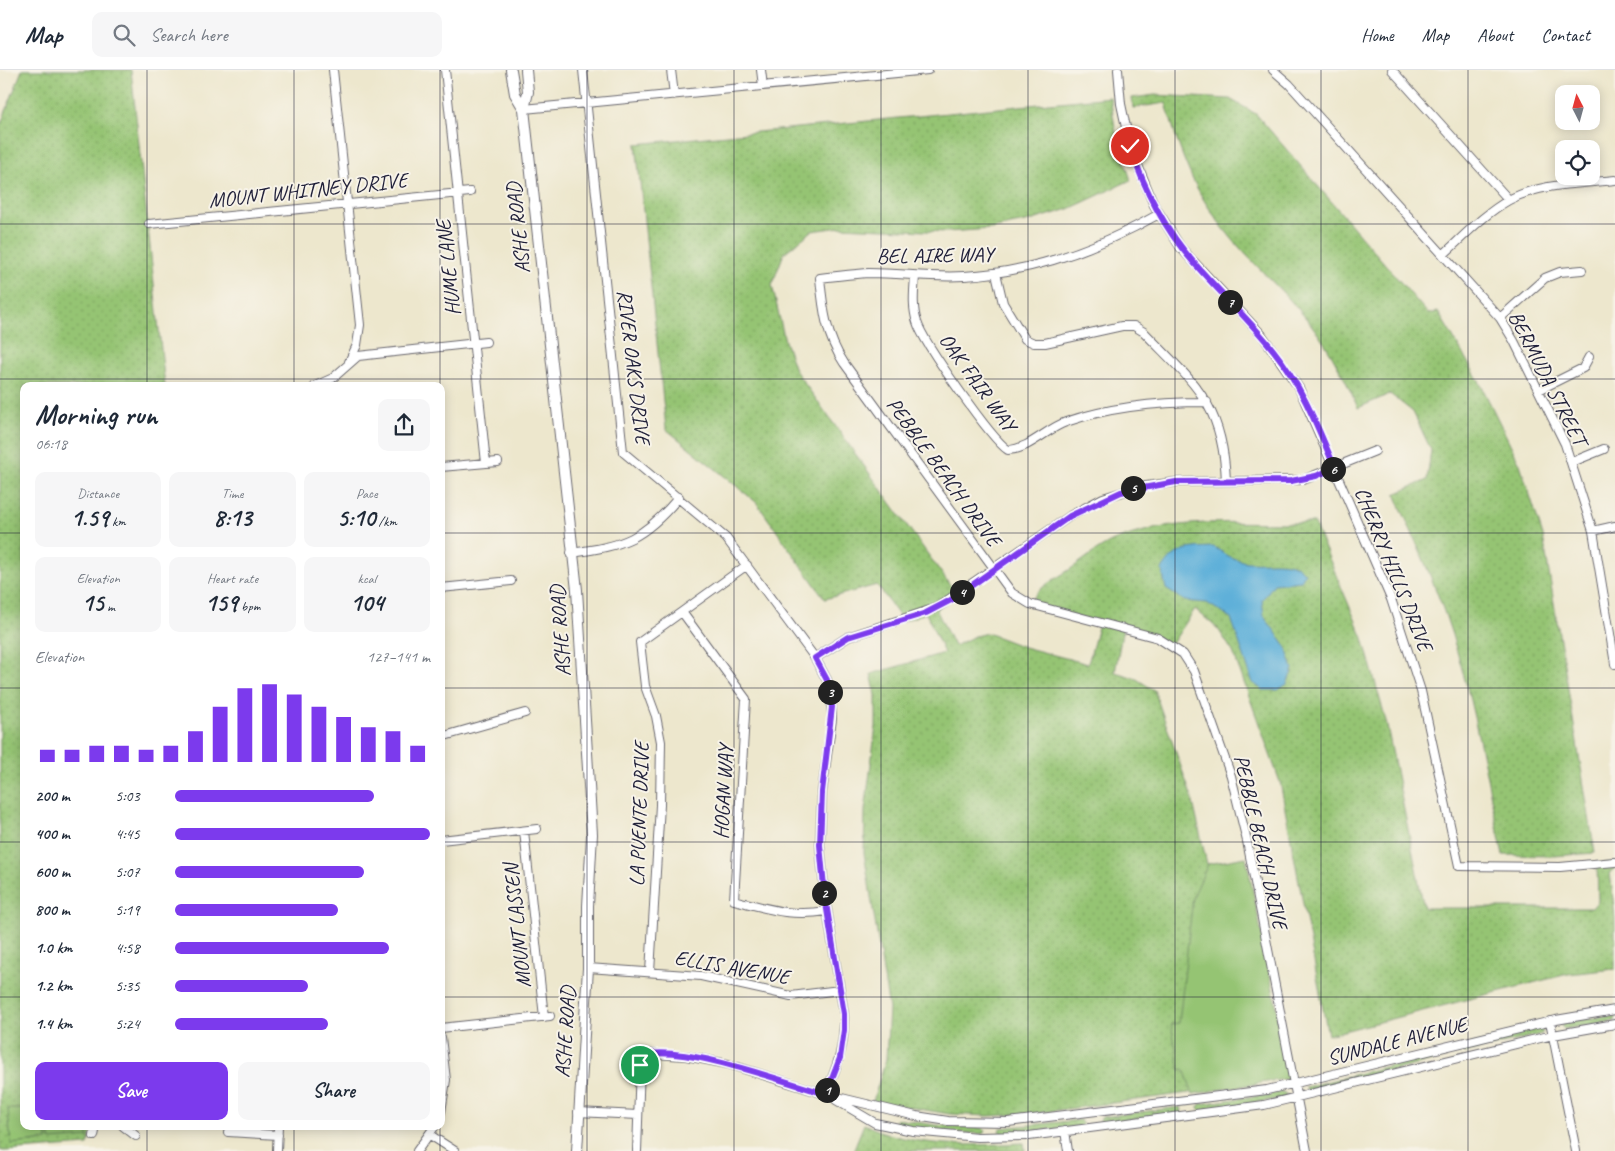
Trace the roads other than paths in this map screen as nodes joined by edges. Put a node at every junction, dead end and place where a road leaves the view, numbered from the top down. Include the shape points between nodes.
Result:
1 (333, 70) edge
2 (444, 70) edge
3 (511, 70) edge
4 (526, 70) edge
5 (583, 70) edge
6 (671, 70) edge
7 (761, 70) edge
8 (928, 70) edge
9 (1118, 70) edge
10 (1273, 70) edge
11 (1392, 70) edge
12 (851, 74) edge
13 (763, 86) junction
14 (674, 95) junction
15 (587, 104) junction
16 (524, 109) junction
17 (1615, 180) edge
18 (470, 192) dead end
19 (458, 193) junction
20 (1509, 200) junction
21 (348, 204) junction
22 (1159, 214) junction
23 (149, 224) dead end
24 (1443, 255) junction
25 (1582, 270) dead end
26 (996, 273) junction
27 (915, 276) junction
28 (820, 278) joint
29 (1500, 318) junction
30 (486, 342) dead end
31 (473, 344) junction
32 (1589, 357) dead end
33 (349, 362) junction
34 (333, 378) junction
35 (324, 382) edge
36 (330, 382) edge
37 (1538, 390) junction
38 (1207, 402) junction
39 (1604, 449) dead end
40 (1375, 451) dead end
41 (498, 462) dead end
42 (1572, 462) junction
43 (486, 463) junction
44 (445, 467) edge
45 (1335, 468) junction
46 (1226, 481) junction
47 (679, 497) junction
48 (1615, 526) edge
49 (1593, 531) junction
50 (571, 552) junction
51 (747, 565) junction
52 (993, 570) junction
53 (511, 581) dead end
54 (445, 588) edge
55 (682, 612) junction
56 (1611, 612) edge
57 (815, 658) junction
58 (1615, 664) edge
59 (525, 713) dead end
60 (445, 736) edge
61 (537, 829) dead end
62 (524, 831) junction
63 (445, 840) edge
64 (1615, 862) edge
65 (827, 911) junction
66 (588, 968) junction
67 (650, 972) junction
68 (840, 990) junction
69 (1615, 1010) edge
70 (1550, 1021) junction
71 (1615, 1024) edge
72 (445, 1028) edge
73 (1553, 1035) junction
74 (445, 1071) edge
75 (1293, 1085) junction
76 (445, 1086) edge
77 (826, 1094) junction
78 (1296, 1099) junction
79 (1187, 1101) junction
80 (578, 1112) junction
81 (1090, 1113) junction
82 (1189, 1115) junction
83 (638, 1116) junction
84 (990, 1122) junction
85 (1093, 1128) junction
86 (95, 1130) edge
87 (128, 1130) edge
88 (278, 1130) edge
89 (433, 1130) edge
90 (1065, 1131) junction
91 (228, 1132) dead end
92 (430, 1135) junction
93 (94, 1136) dead end
94 (136, 1136) dead end
95 (991, 1137) junction
96 (278, 1151) edge
97 (417, 1151) edge
98 (455, 1151) edge
99 (577, 1151) edge
100 (637, 1151) edge
101 (1068, 1151) edge
102 (1307, 1151) edge
103 (1576, 1151) edge

1 - 21 street
2 - 19 street, HUME LANE
3 - 16 street, ASHE ROAD via 514,94
4 - 16 street, ASHE ROAD via 528,92
5 - 15 street, RIVER OAKS DRIVE
6 - 14 street
7 - 13 street
8 - 12 street
9 - 22 street, CHERRY HILLS DRIVE via 1130,146
10 - 24 street, BERMUDA STREET
11 - 20 street
12 - 13 street
13 - 14 street
14 - 15 street
15 - 16 street
15 - 47 street, RIVER OAKS DRIVE via 624,452
16 - 50 street, ASHE ROAD
17 - 20 street via 1548,187
18 - 19 street, MOUNT WHITNEY DRIVE
19 - 21 street, MOUNT WHITNEY DRIVE
19 - 31 street, HUME LANE
20 - 24 street via 1488,214
21 - 23 street, MOUNT WHITNEY DRIVE
21 - 33 street via 360,325 357,345
22 - 26 street, BEL AIRE WAY via 1080,252
22 - 45 street, CHERRY HILLS DRIVE via 1186,253 1262,335 1288,370 1309,407
24 - 29 street, BERMUDA STREET
25 - 29 street via 1560,272 1545,278
26 - 27 street, BEL AIRE WAY
26 - 38 street via 1003,303 1025,339 1044,343 1134,326 1144,332
27 - 28 street, BEL AIRE WAY via 871,273
27 - 38 street, OAK FAIR WAY via 914,305 921,331 992,436 1008,450 1023,448 1054,427 1082,418 1146,404
28 - 52 street, PEBBLE BEACH DRIVE via 824,317 840,356
29 - 37 street, BERMUDA STREET
30 - 31 street
31 - 33 street via 358,356
31 - 43 street, HUME LANE
32 - 37 street via 1582,368
33 - 34 street
34 - 35 street
34 - 36 street
37 - 42 street, BERMUDA STREET
38 - 46 street via 1223,444
39 - 42 street
40 - 45 street
41 - 43 street
42 - 49 street, BERMUDA STREET
43 - 44 street
45 - 46 street via 1291,481
45 - 64 street, CHERRY HILLS DRIVE via 1391,599 1412,660 1459,866 1560,867
46 - 52 street via 1157,484 1103,498 1070,516
47 - 50 street via 654,524 631,539 605,548
47 - 51 street, RIVER OAKS DRIVE via 714,526
48 - 49 street
49 - 56 street, BERMUDA STREET
50 - 66 street, ASHE ROAD via 577,590 592,834
51 - 55 street, LA PUENTE DRIVE
51 - 57 street, RIVER OAKS DRIVE
52 - 57 street via 936,608 848,637
52 - 75 street, PEBBLE BEACH DRIVE via 1020,600 1158,638 1176,648 1189,663 1219,740 1240,810
53 - 54 street
55 - 65 street, HOGAN WAY via 746,699 734,900 784,913
55 - 67 street, LA PUENTE DRIVE via 640,642 645,686 661,742
56 - 58 street, BERMUDA STREET
57 - 65 street, RIVER OAKS DRIVE via 827,680 832,707 820,818 821,871
59 - 60 street
61 - 62 street
62 - 63 street
62 - 72 street, MOUNT LASSEN via 547,1017
65 - 68 street, RIVER OAKS DRIVE
66 - 67 street, ELLIS AVENUE
66 - 80 street, ASHE ROAD
67 - 68 street, ELLIS AVENUE via 701,976 791,996
68 - 77 street, RIVER OAKS DRIVE via 844,1014 843,1044
69 - 70 street, SUNDALE AVENUE
70 - 73 street
70 - 75 street, SUNDALE AVENUE
71 - 73 street, SUNDALE AVENUE
73 - 78 street, SUNDALE AVENUE
73 - 103 street
74 - 76 street
75 - 78 street, PEBBLE BEACH DRIVE
75 - 79 street, SUNDALE AVENUE
77 - 83 street, SUNDALE AVENUE via 728,1064 652,1054 645,1055 640,1065
77 - 84 street, SUNDALE AVENUE via 916,1116
77 - 95 street, SUNDALE AVENUE via 882,1125 945,1136
78 - 82 street, SUNDALE AVENUE
78 - 102 street, PEBBLE BEACH DRIVE
79 - 81 street, SUNDALE AVENUE
79 - 82 street
80 - 83 street
80 - 99 street, ASHE ROAD
81 - 84 street, SUNDALE AVENUE via 1032,1121
81 - 85 street
82 - 85 street, SUNDALE AVENUE
83 - 100 street
84 - 95 street
85 - 90 street, SUNDALE AVENUE
86 - 93 street
87 - 94 street
88 - 91 street
88 - 96 street
89 - 92 street
90 - 95 street, SUNDALE AVENUE
90 - 101 street
92 - 97 street
92 - 98 street

